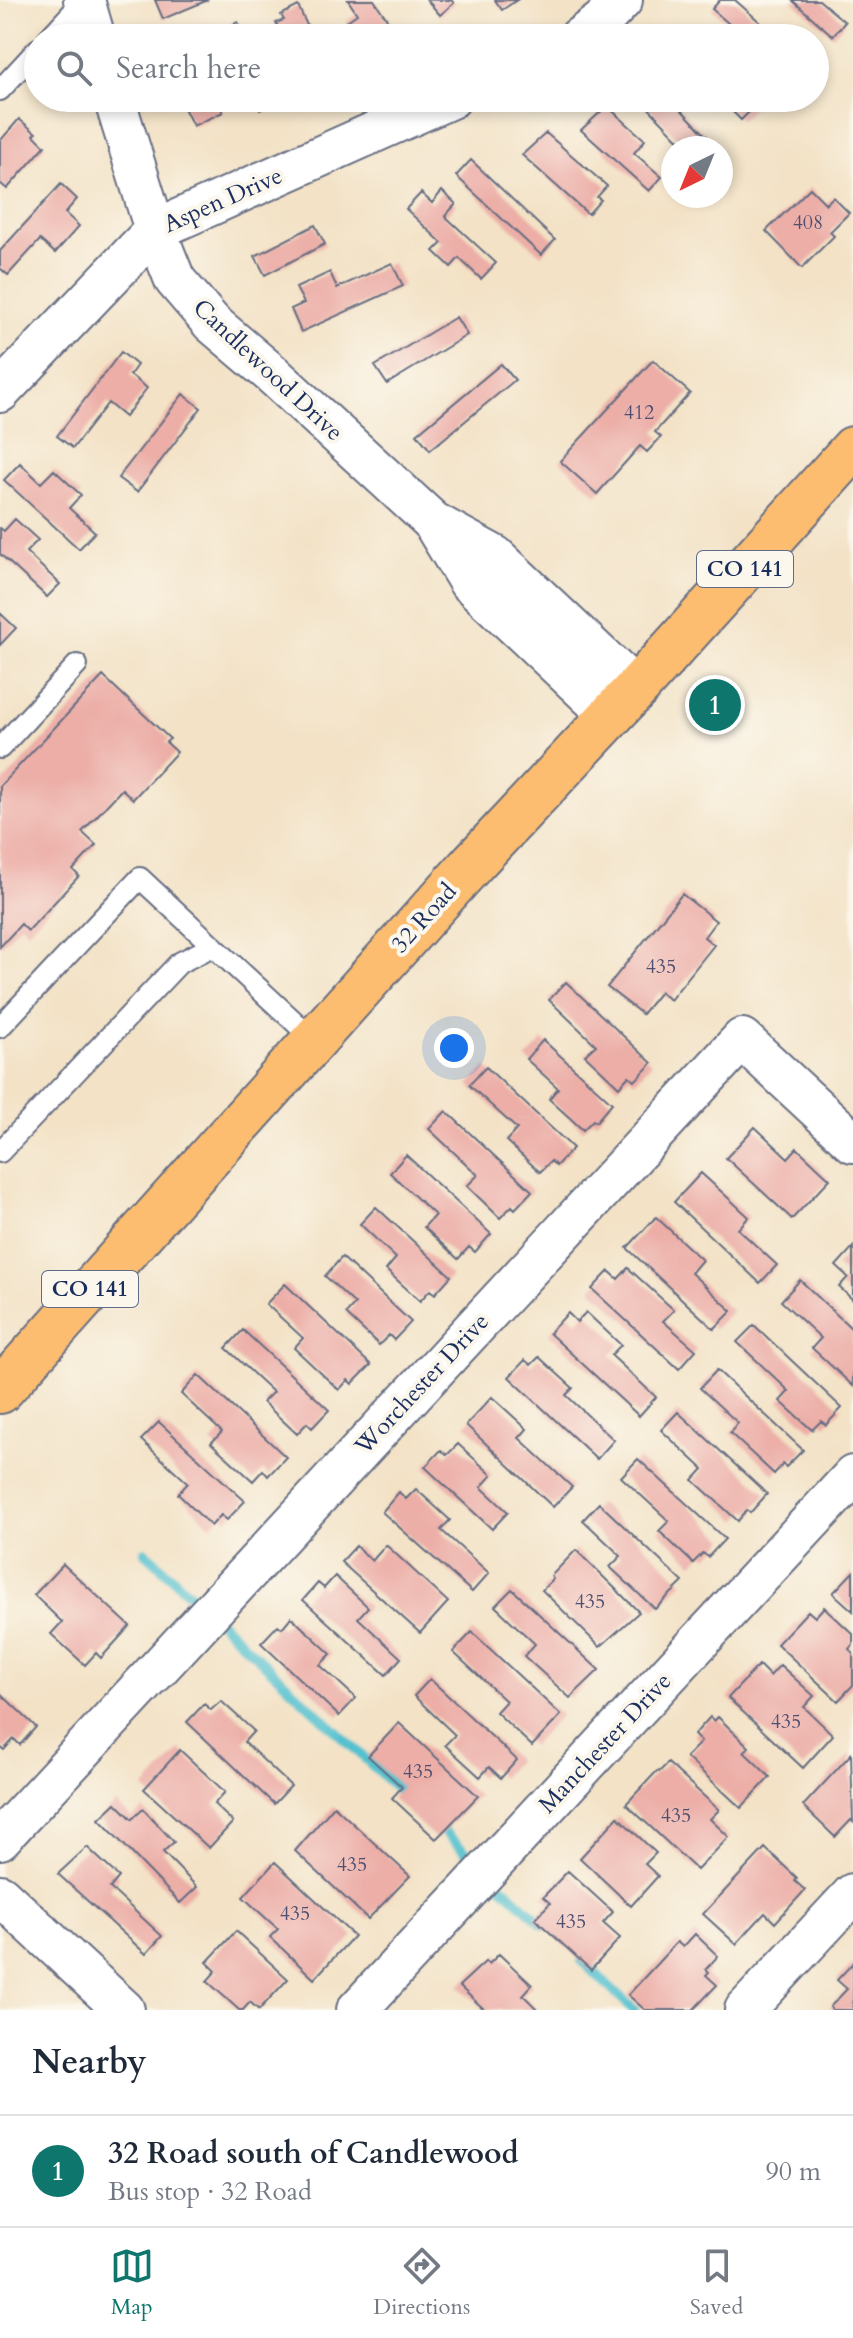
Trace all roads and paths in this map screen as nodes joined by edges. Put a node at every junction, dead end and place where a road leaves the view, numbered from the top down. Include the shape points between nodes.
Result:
1 (84, 0) edge
2 (622, 0) edge
3 (62, 24) edge
4 (91, 24) edge
5 (598, 24) edge
6 (24, 64) edge
7 (0, 90) edge
8 (118, 112) edge
9 (420, 112) edge
10 (155, 230) junction
11 (0, 392) edge
12 (853, 449) edge
13 (77, 665) dead end
14 (624, 702) junction
15 (0, 748) edge
16 (213, 946) junction
17 (0, 1027) edge
18 (314, 1040) junction
19 (853, 1142) edge
20 (0, 1152) edge
21 (0, 1391) edge
22 (853, 1476) edge
23 (0, 1839) edge
24 (853, 1894) edge
25 (0, 1895) edge
26 (124, 2010) edge
27 (357, 2010) edge
28 (745, 2010) edge

1 - 3 lane
1 - 4 street
2 - 5 street
6 - 7 lane
8 - 10 street, Candlewood Drive
9 - 10 street, Aspen Drive
10 - 11 street, Aspen Drive
10 - 14 street, Candlewood Drive via 175,280 212,323 433,522 469,582
12 - 14 main road, 32 Road / CO 141
13 - 15 lane
14 - 18 main road, 32 Road / CO 141
16 - 17 lane via 140,878
16 - 18 lane
16 - 20 lane via 179,963
18 - 21 main road, 32 Road / CO 141
19 - 23 street, Worchester Drive via 742,1039
22 - 27 street, Manchester Drive
24 - 28 street
25 - 26 street

